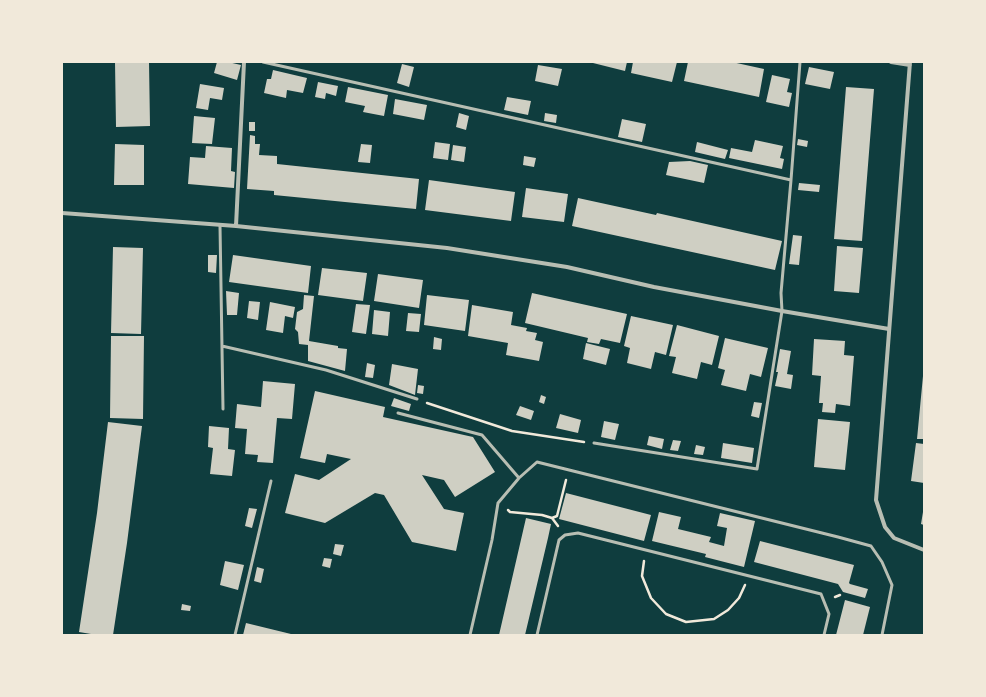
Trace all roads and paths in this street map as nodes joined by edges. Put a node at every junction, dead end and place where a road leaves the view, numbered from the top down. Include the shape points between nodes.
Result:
1 (244, 62) edge
2 (263, 62) edge
3 (800, 62) edge
4 (892, 62) edge
5 (910, 64) edge
6 (792, 180) junction
7 (62, 213) edge
8 (220, 226) junction
9 (236, 226) junction
10 (782, 311) junction
11 (888, 329) junction
12 (222, 346) junction
13 (417, 399) joint
14 (223, 410) dead end
15 (398, 413) dead end
16 (594, 443) joint
17 (569, 470) junction
18 (519, 478) junction
19 (271, 481) dead end
20 (498, 503) junction
21 (924, 550) edge
22 (644, 561) dead end
23 (744, 589) dead end
24 (235, 635) edge
25 (470, 635) edge
26 (537, 635) edge
27 (824, 635) edge
28 (882, 635) edge

1 - 9 street
2 - 6 lane
3 - 6 lane
4 - 5 street
5 - 11 street
6 - 10 lane via 781,293
7 - 8 street
8 - 9 street
8 - 12 lane
9 - 10 street via 462,250 567,267 654,287
10 - 11 street
10 - 16 lane via 757,469
11 - 21 street via 876,500 886,527 894,538
12 - 13 lane via 326,370
12 - 14 lane
13 - 16 path via 512,431
15 - 18 lane via 482,435
17 - 18 lane via 537,462
17 - 20 path via 557,516 552,518 510,512
17 - 28 lane via 871,546 882,562 892,585
18 - 20 lane
19 - 24 lane
20 - 25 lane
22 - 23 path via 642,576 651,598 666,614 686,622 714,619 728,610
26 - 27 lane via 559,540 565,535 578,533 821,594 829,614

